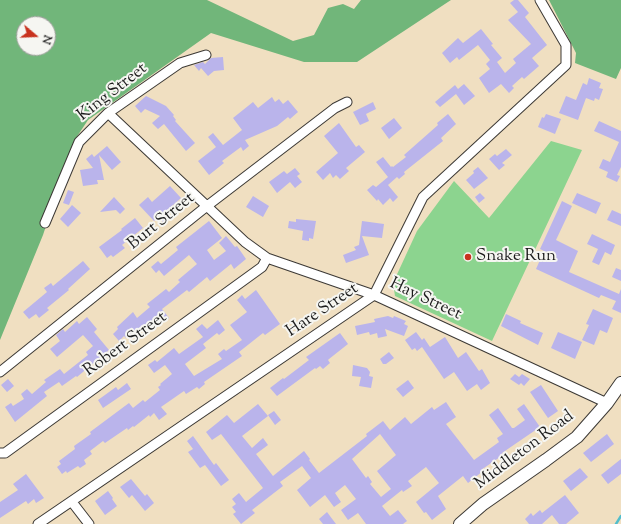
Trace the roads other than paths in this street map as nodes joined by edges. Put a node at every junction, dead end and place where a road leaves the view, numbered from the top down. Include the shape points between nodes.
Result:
1 (540, 0) edge
2 (206, 55) dead end
3 (347, 102) dead end
4 (108, 113) junction
5 (207, 206) junction
6 (44, 223) dead end
7 (267, 258) junction
8 (374, 295) junction
9 (0, 372) edge
10 (621, 383) edge
11 (607, 403) junction
12 (0, 453) edge
13 (72, 502) junction
14 (38, 524) edge
15 (89, 524) edge
16 (460, 524) edge

1 - 8 street, Hare Street via 566,45 566,65 423,196
2 - 4 street, King Street via 180,62
3 - 5 street, Burt Street via 335,108
4 - 5 street, Hay Street
4 - 6 street, King Street via 78,142
5 - 7 street, Hay Street via 245,242
5 - 9 street, Burt Street
7 - 8 street, Hay Street
7 - 12 street, Robert Street via 256,271 6,452
8 - 11 street, Hay Street
8 - 13 street, Hare Street
10 - 11 main road, Middleton Road
11 - 16 main road, Middleton Road via 577,437 483,504
13 - 14 street, Hare Street
13 - 15 street

